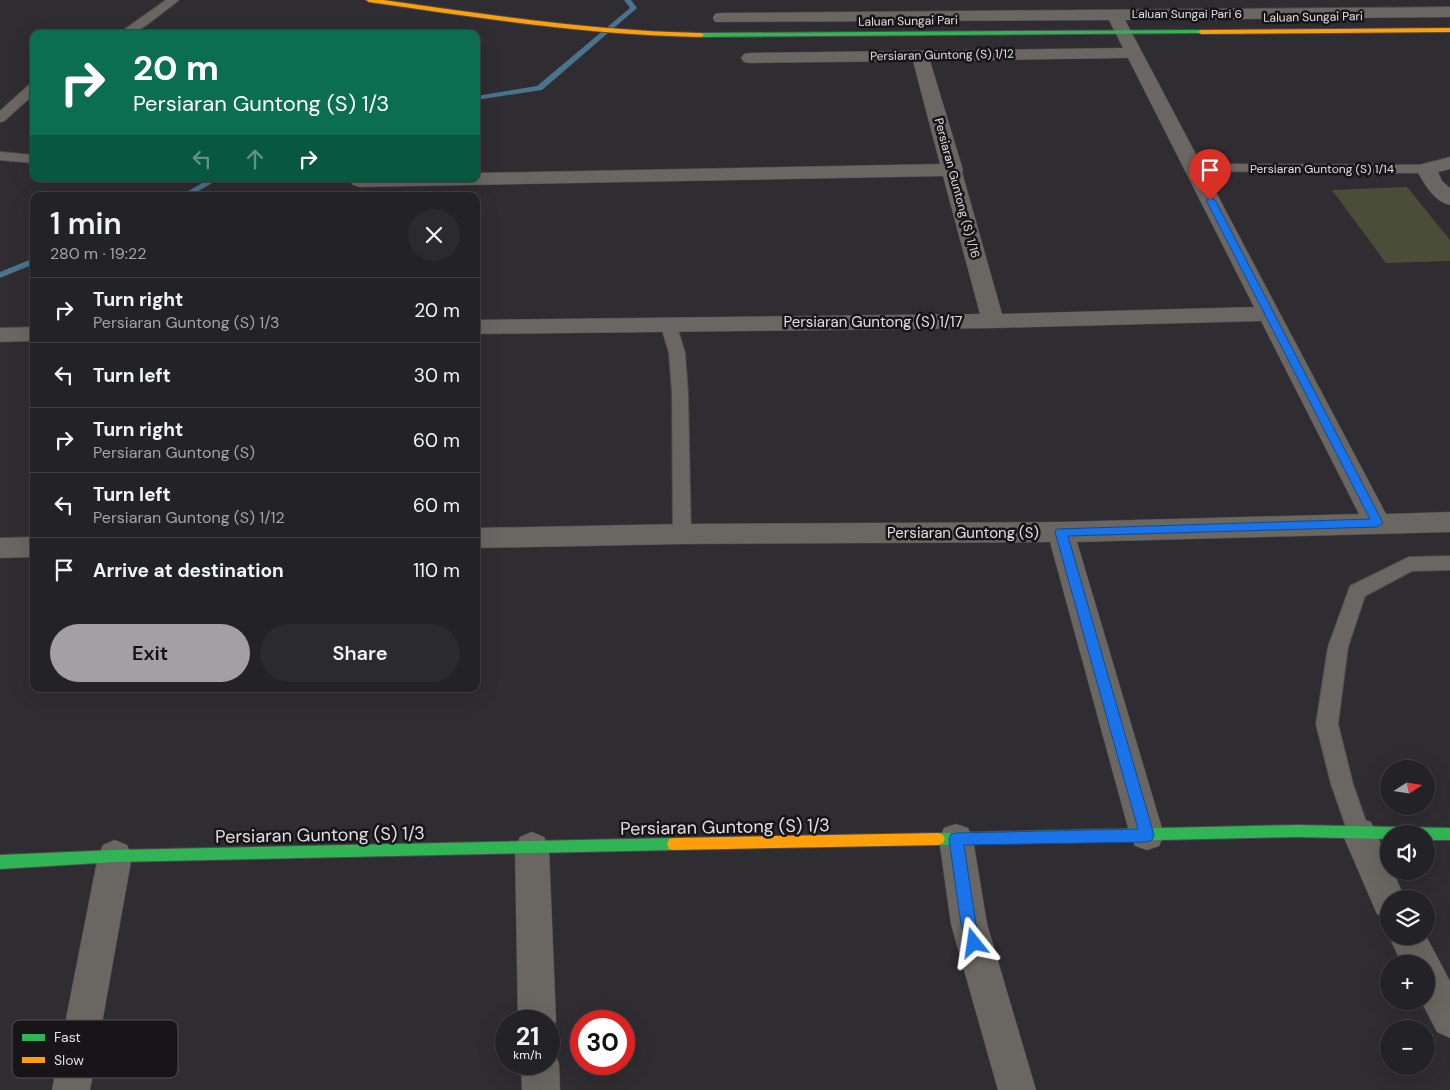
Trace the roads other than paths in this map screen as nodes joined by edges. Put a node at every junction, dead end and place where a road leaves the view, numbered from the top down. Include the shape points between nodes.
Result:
1 (173, 0) edge
2 (369, 0) edge
3 (948, 0) edge
4 (1450, 12) edge
5 (1114, 14) junction
6 (955, 16) junction
7 (721, 18) dead end
8 (131, 30) edge
9 (1450, 30) edge
10 (1122, 33) junction
11 (1134, 53) junction
12 (920, 56) junction
13 (750, 58) dead end
14 (30, 91) edge
15 (0, 118) edge
16 (0, 156) edge
17 (30, 159) edge
18 (1450, 163) edge
19 (1194, 168) junction
20 (1426, 169) junction
21 (953, 170) junction
22 (480, 179) edge
23 (1450, 199) edge
24 (1269, 314) junction
25 (992, 322) junction
26 (668, 323) junction
27 (480, 327) edge
28 (30, 334) edge
29 (0, 335) edge
30 (1450, 522) edge
31 (1377, 523) junction
32 (1061, 532) junction
33 (682, 534) junction
34 (480, 538) edge
35 (30, 547) edge
36 (0, 548) edge
37 (1450, 563) edge
38 (1359, 833) junction
39 (1450, 834) edge
40 (1147, 835) junction
41 (956, 839) junction
42 (532, 848) junction
43 (115, 856) junction
44 (0, 862) edge
45 (1384, 890) edge
46 (1435, 991) edge
47 (537, 1010) edge
48 (1450, 1019) edge
49 (84, 1020) edge
50 (540, 1075) edge
51 (541, 1090) edge
52 (1017, 1090) edge

1 - 8 lane
2 - 10 main road, Laluan Sungai Pari via 567,27 657,35
3 - 6 street
4 - 5 street, Laluan Sungai Pari 6
5 - 6 street, Laluan Sungai Pari 6
5 - 10 street
6 - 7 street, Laluan Sungai Pari 6
9 - 10 main road, Laluan Sungai Pari
10 - 11 street
11 - 12 street, Persiaran Guntong (S) 1/12
11 - 19 street
12 - 13 street, Persiaran Guntong (S) 1/12
12 - 21 street, Persiaran Guntong (S) 1/16
14 - 15 lane
16 - 17 lane
18 - 20 street, Persiaran Guntong (S) 1/14
19 - 20 lane, Persiaran Guntong (S) 1/14
19 - 24 street
20 - 23 street via 1434,184
21 - 22 street
21 - 25 street, Persiaran Guntong (S) 1/16
24 - 25 street, Persiaran Guntong (S) 1/17
24 - 31 street
25 - 26 street, Persiaran Guntong (S) 1/17
26 - 27 street, Persiaran Guntong (S) 1/17
26 - 33 lane via 677,353 680,393
28 - 29 street
30 - 31 street, Persiaran Guntong (S)
31 - 32 street, Persiaran Guntong (S)
32 - 33 street, Persiaran Guntong (S)
32 - 40 street
33 - 34 street, Persiaran Guntong (S)
35 - 36 street
37 - 38 lane via 1409,564 1357,591 1338,648 1327,724 1342,784
38 - 39 main road, Persiaran Guntong (S) 1/3
38 - 40 main road, Persiaran Guntong (S) 1/3 via 1297,831
38 - 45 street
40 - 41 main road, Persiaran Guntong (S) 1/3
41 - 42 main road, Persiaran Guntong (S) 1/3
41 - 52 street via 968,924
42 - 43 main road, Persiaran Guntong (S) 1/3
42 - 47 street
43 - 44 main road, Persiaran Guntong (S) 1/3
43 - 49 street
46 - 48 street
50 - 51 street

